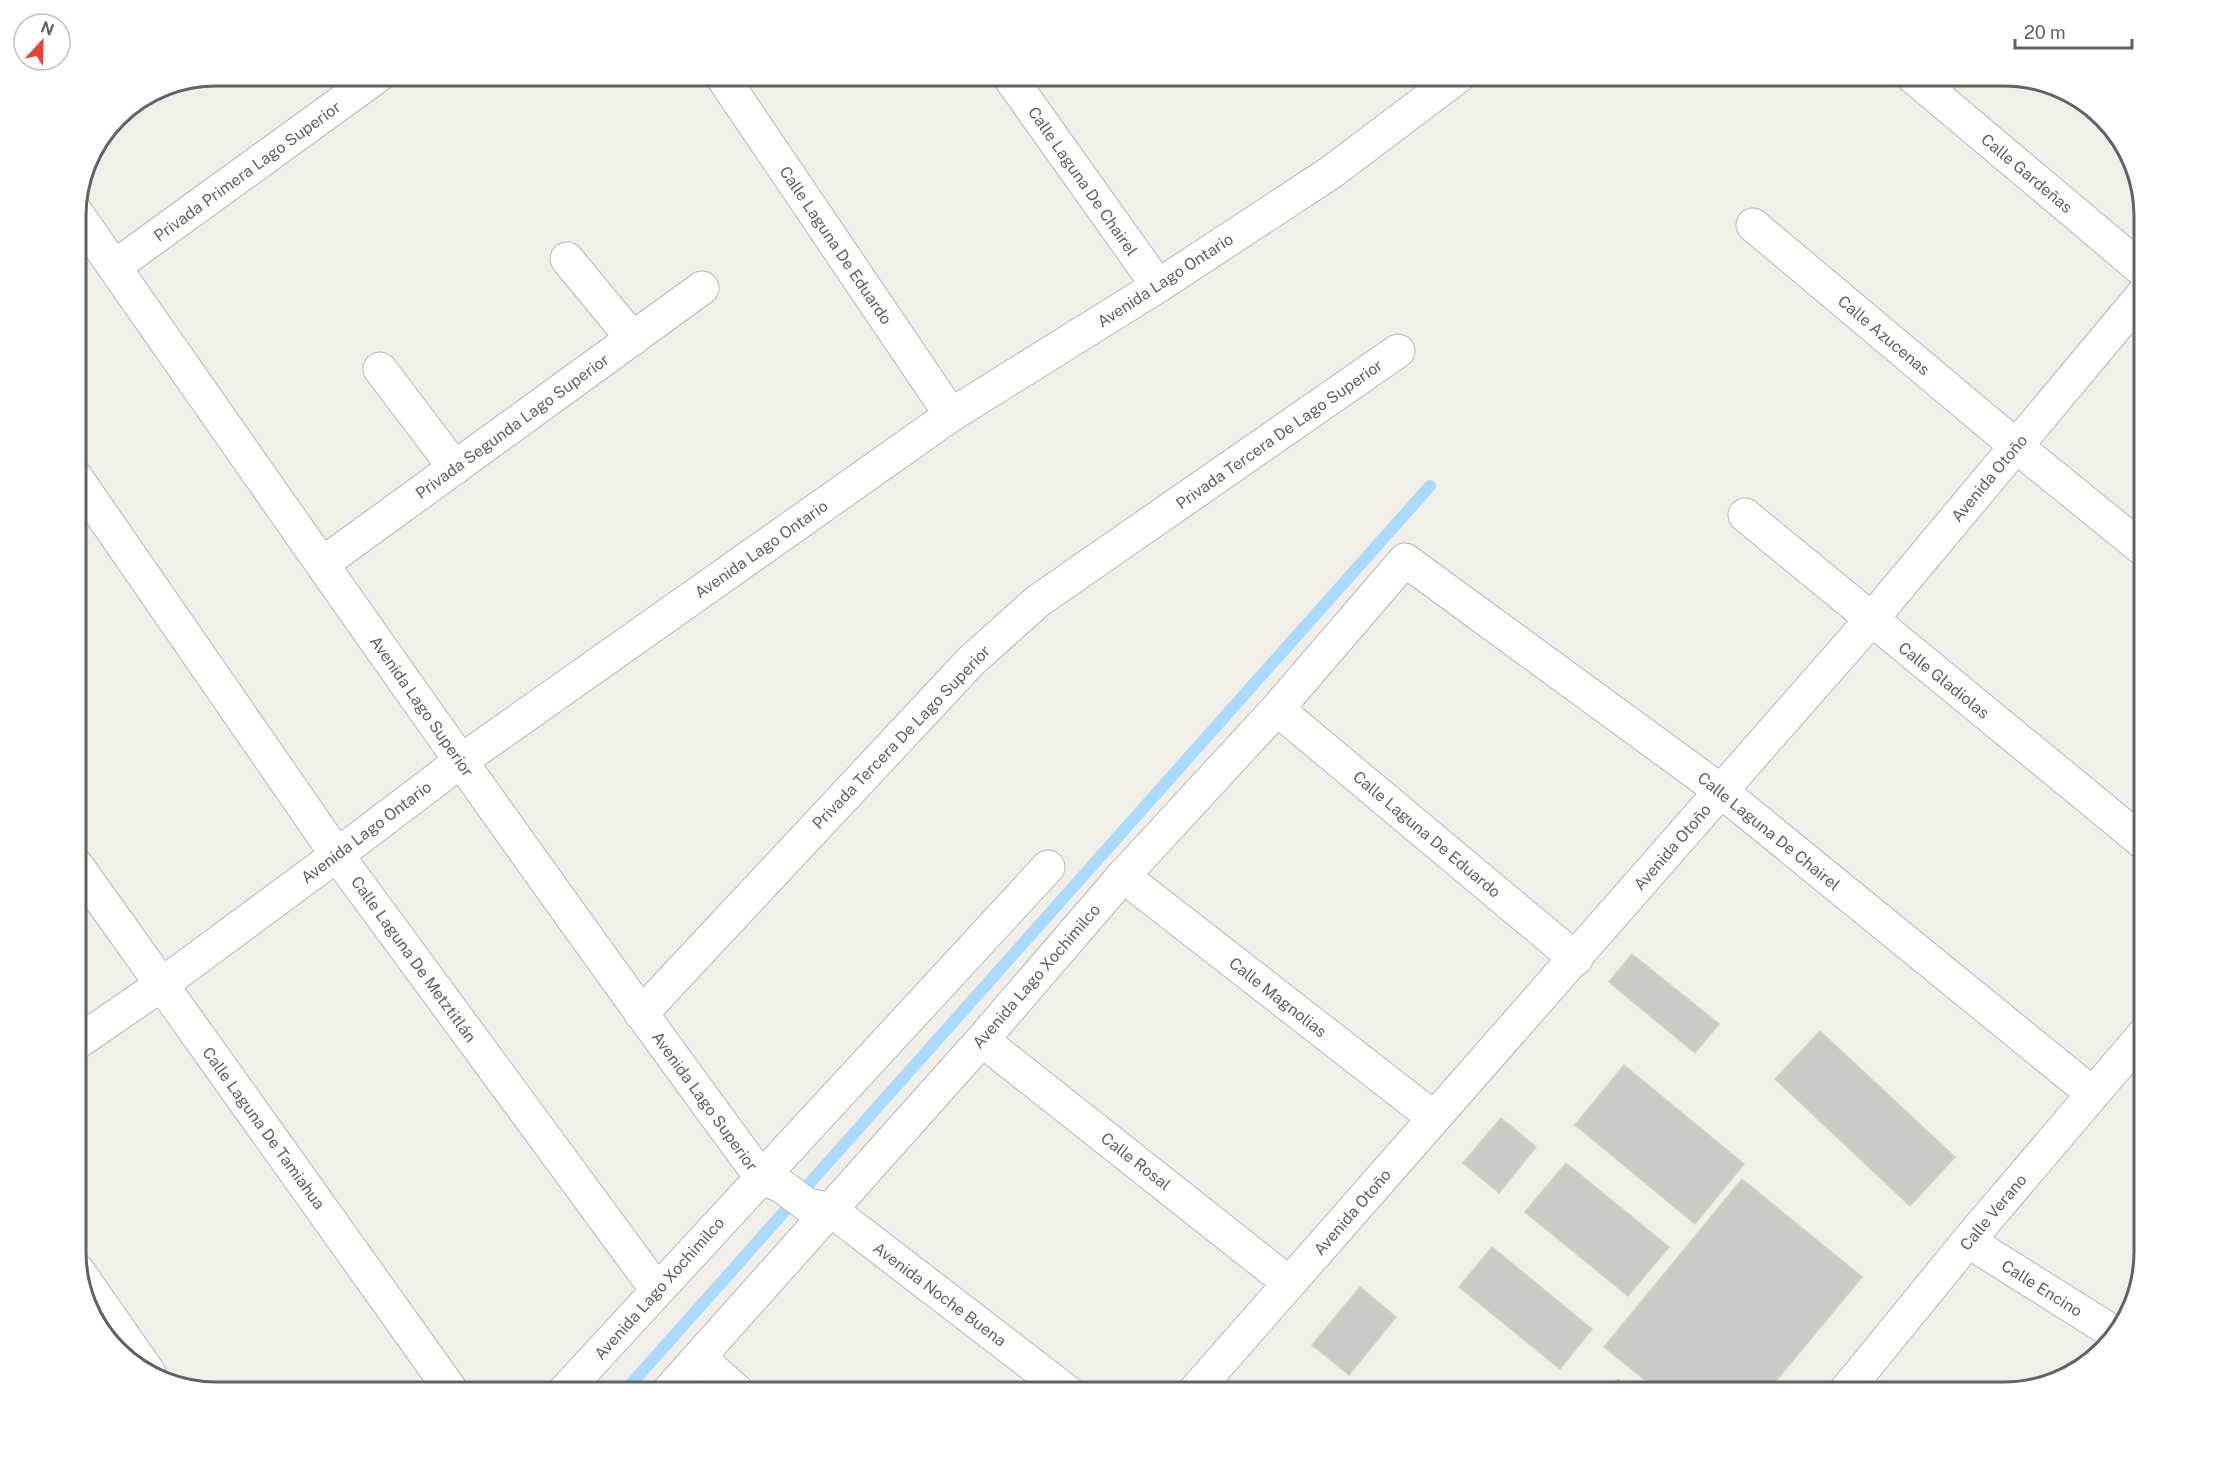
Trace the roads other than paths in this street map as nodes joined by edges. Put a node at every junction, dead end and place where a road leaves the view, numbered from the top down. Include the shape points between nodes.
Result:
1 (364, 86) edge
2 (728, 86) edge
3 (1016, 86) edge
4 (1445, 86) edge
5 (1924, 86) edge
6 (1753, 225) dead end
7 (86, 227) edge
8 (567, 259) dead end
9 (2134, 263) edge
10 (114, 267) junction
11 (1158, 286) junction
12 (702, 288) dead end
13 (2134, 305) edge
14 (633, 339) junction
15 (1398, 351) dead end
16 (380, 369) dead end
17 (951, 415) junction
18 (2016, 446) junction
19 (455, 468) junction
20 (86, 492) edge
21 (1745, 515) dead end
22 (2134, 542) edge
23 (1405, 560) joint
24 (322, 564) junction
25 (1871, 620) junction
26 (1277, 709) junction
27 (461, 760) junction
28 (1721, 791) junction
29 (2134, 835) edge
30 (337, 855) junction
31 (1048, 867) dead end
32 (1123, 876) junction
33 (86, 878) edge
34 (1576, 959) junction
35 (162, 985) junction
36 (641, 1014) junction
37 (86, 1037) edge
38 (982, 1040) junction
39 (2134, 1046) edge
40 (2093, 1094) junction
41 (1434, 1118) junction
42 (795, 1195) junction
43 (1968, 1241) junction
44 (1289, 1283) junction
45 (91, 1289) edge
46 (657, 1290) junction
47 (2108, 1329) edge
48 (137, 1356) edge
49 (700, 1358) junction
50 (445, 1382) edge
51 (573, 1382) edge
52 (677, 1382) edge
53 (727, 1382) edge
54 (1054, 1382) edge
55 (1202, 1382) edge
56 (1853, 1382) edge

1 - 10 street, Privada Primera Lago Superior
2 - 17 street, Calle Laguna De Eduardo
3 - 11 street, Calle Laguna De Chairel
4 - 11 street, Avenida Lago Ontario via 1330,173
5 - 9 street, Calle Gardeñas
6 - 18 street, Calle Azucenas
7 - 10 street, Avenida Lago Superior
8 - 14 street
10 - 24 street, Avenida Lago Superior
11 - 17 street, Avenida Lago Ontario
12 - 14 street, Privada Segunda Lago Superior
13 - 18 street, Avenida Otoño
14 - 19 street, Privada Segunda Lago Superior
15 - 36 street, Privada Tercera De Lago Superior via 1030,609 971,661
16 - 19 street
17 - 27 street, Avenida Lago Ontario
18 - 22 street, Calle Azucenas
18 - 25 street, Avenida Otoño
19 - 24 street, Privada Segunda Lago Superior
20 - 30 street, Calle Laguna De Metztitlán
21 - 25 street, Calle Gladiolas
23 - 26 street, Avenida Lago Xochimilco
23 - 28 street, Calle Laguna De Chairel
24 - 27 street, Avenida Lago Superior
25 - 28 street, Avenida Otoño
25 - 29 street, Calle Gladiolas
26 - 32 street, Avenida Lago Xochimilco
26 - 34 street, Calle Laguna De Eduardo
27 - 30 street, Avenida Lago Ontario
27 - 36 street, Avenida Lago Superior
28 - 34 street, Avenida Otoño
28 - 40 street, Calle Laguna De Chairel
30 - 35 street, Avenida Lago Ontario
30 - 46 street, Calle Laguna De Metztitlán
31 - 42 street, Avenida Lago Xochimilco
32 - 38 street, Avenida Lago Xochimilco
32 - 41 street, Calle Magnolias
33 - 35 street, Calle Laguna De Tamiahua
34 - 41 street, Avenida Otoño
35 - 37 street, Avenida Lago Ontario
35 - 50 street, Calle Laguna De Tamiahua
36 - 42 street, Avenida Lago Superior
38 - 42 street, Avenida Lago Xochimilco
38 - 44 street, Calle Rosal
39 - 40 street, Calle Verano
40 - 43 street, Calle Verano
41 - 44 street, Avenida Otoño
42 - 46 street, Avenida Lago Xochimilco
42 - 49 street, Avenida Lago Xochimilco
42 - 54 street, Avenida Noche Buena
43 - 47 street, Calle Encino
43 - 56 street, Calle Verano
44 - 55 street, Avenida Otoño
45 - 48 street
46 - 51 street, Avenida Lago Xochimilco
49 - 52 street, Avenida Lago Xochimilco
49 - 53 street

